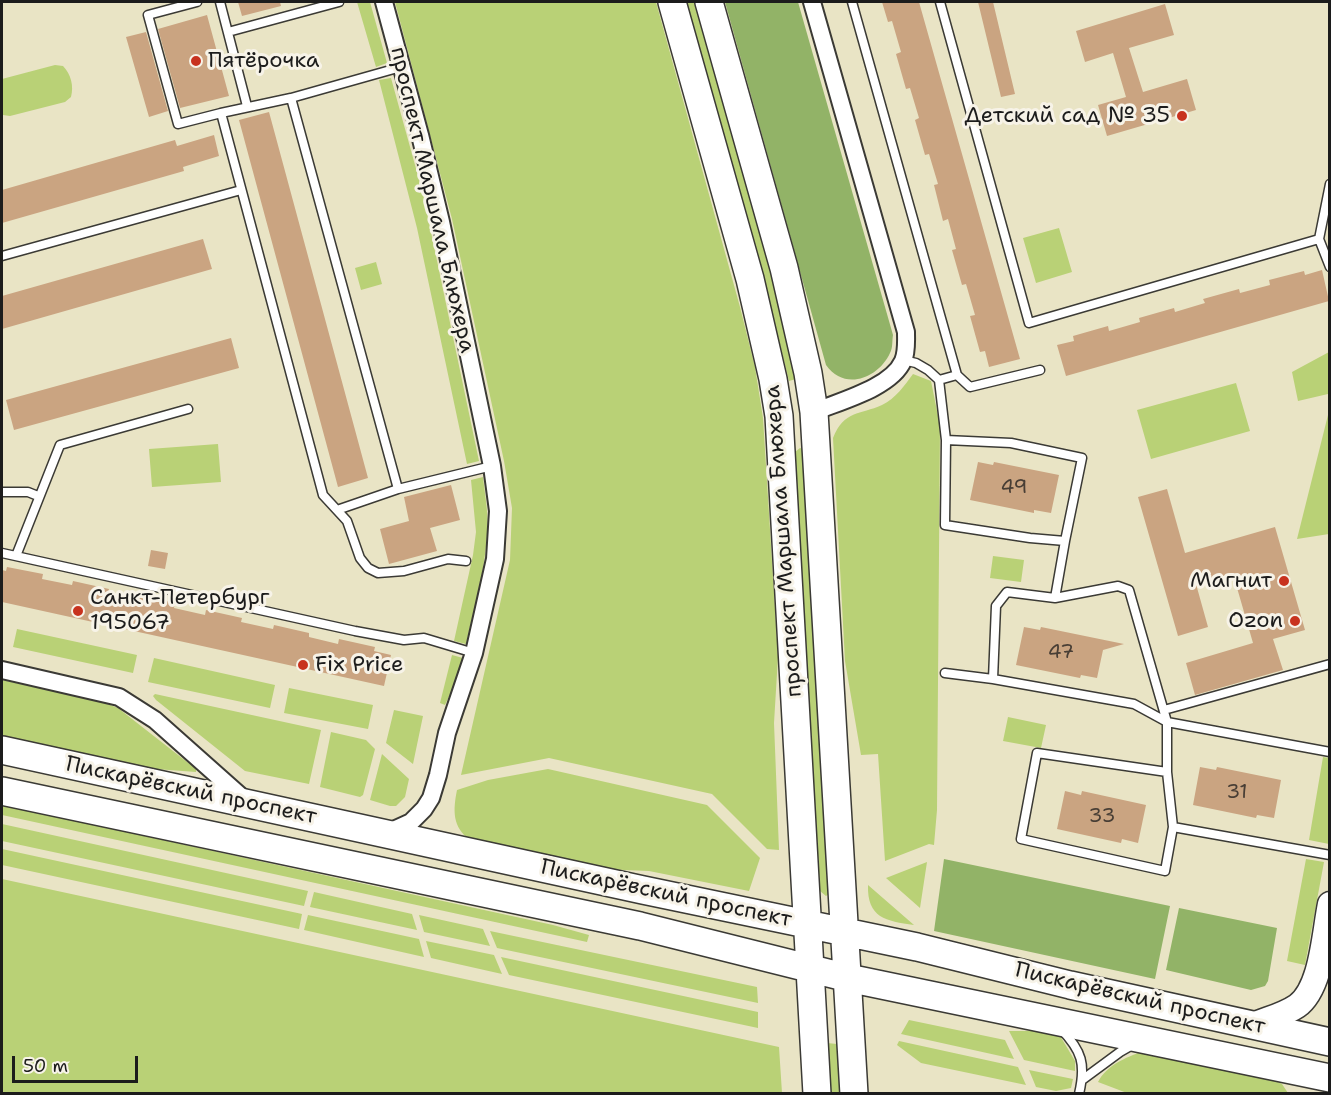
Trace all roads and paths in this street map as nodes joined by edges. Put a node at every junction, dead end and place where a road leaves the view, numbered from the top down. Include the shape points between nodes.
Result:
1 (197, 2) edge
2 (220, 2) edge
3 (339, 2) edge
4 (384, 2) edge
5 (672, 2) edge
6 (709, 2) edge
7 (812, 2) edge
8 (852, 2) edge
9 (940, 2) edge
10 (228, 32) junction
11 (401, 67) junction
12 (291, 98) junction
13 (247, 106) junction
14 (220, 113) junction
15 (1329, 184) edge
16 (242, 190) junction
17 (1318, 239) junction
18 (2, 256) edge
19 (1329, 267) edge
20 (903, 360) junction
21 (1040, 370) dead end
22 (957, 375) junction
23 (939, 380) junction
24 (188, 409) dead end
25 (814, 412) junction
26 (779, 416) junction
27 (946, 440) junction
28 (492, 466) junction
29 (398, 489) junction
30 (2, 492) edge
31 (38, 496) junction
32 (337, 510) junction
33 (1065, 542) junction
34 (2, 553) edge
35 (16, 556) junction
36 (466, 561) dead end
37 (1055, 597) junction
38 (474, 653) junction
39 (1329, 664) edge
40 (2, 670) edge
41 (945, 673) dead end
42 (993, 679) junction
43 (1164, 710) junction
44 (1167, 722) junction
45 (2, 750) edge
46 (1329, 752) edge
47 (1167, 772) junction
48 (2, 791) edge
49 (248, 803) junction
50 (1173, 827) junction
51 (386, 833) junction
52 (1329, 855) edge
53 (1329, 904) edge
54 (808, 925) junction
55 (846, 932) junction
56 (810, 969) junction
57 (848, 978) junction
58 (1052, 1020) junction
59 (1253, 1025) junction
60 (1145, 1040) junction
61 (1329, 1042) edge
62 (1082, 1080) junction
63 (1321, 1083) edge
64 (817, 1094) edge
65 (854, 1094) edge
66 (1079, 1094) edge

1 - 14 lane via 148,15 178,124
2 - 10 lane
3 - 10 lane
4 - 11 street, проспект Маршала Блюхера
5 - 26 main road, проспект Маршала Блюхера via 750,279
6 - 25 main road, проспект Маршала Блюхера via 784,268
7 - 20 street via 906,332
8 - 22 lane
9 - 17 lane via 1029,323
10 - 13 lane
11 - 12 lane
11 - 28 street, проспект Маршала Блюхера via 441,222
12 - 13 lane
12 - 29 lane
13 - 14 lane
14 - 16 lane
15 - 17 lane
16 - 18 lane
16 - 32 lane via 323,495
17 - 19 lane
20 - 23 lane via 922,366
20 - 25 street, проспект Маршала Блюхера via 882,383
21 - 22 lane via 970,387
22 - 23 lane
23 - 27 lane
24 - 31 lane via 60,445
25 - 26 main road
25 - 55 main road, проспект Маршала Блюхера
26 - 54 main road, проспект Маршала Блюхера
27 - 33 lane via 945,525
27 - 33 lane via 1011,443 1082,458
28 - 29 lane
28 - 38 street, проспект Маршала Блюхера via 498,511 495,560
29 - 32 lane
30 - 31 lane
31 - 35 lane
32 - 36 lane via 347,521 360,558 378,573 404,571 448,559
33 - 37 lane
34 - 35 lane
35 - 38 lane via 355,631 404,640 424,638
37 - 42 lane via 1007,592 996,606
37 - 43 lane via 1118,586 1129,590
38 - 51 street, проспект Маршала Блюхера via 447,733 431,798 411,822
39 - 43 lane
40 - 49 street via 119,697 155,720
41 - 42 lane
42 - 44 lane via 1134,704
43 - 44 lane
44 - 46 lane
44 - 47 lane
45 - 49 main road, Пискарёвский проспект
47 - 50 lane
47 - 50 lane via 1038,753 1021,838 1165,871
48 - 56 main road, Пискарёвский проспект via 640,926
49 - 51 main road, Пискарёвский проспект
50 - 52 lane
51 - 54 main road, Пискарёвский проспект
53 - 59 street via 1316,978 1310,991 1296,1007
54 - 55 main road, Пискарёвский проспект
54 - 56 main road, проспект Маршала Блюхера
55 - 57 main road, проспект Маршала Блюхера
55 - 59 main road, Пискарёвский проспект
56 - 57 main road, Пискарёвский проспект
56 - 64 main road, проспект Маршала Блюхера
57 - 58 main road, Пискарёвский проспект
57 - 65 main road, проспект Маршала Блюхера
58 - 60 main road, Пискарёвский проспект
58 - 62 lane via 1079,1052
59 - 61 main road, Пискарёвский проспект
60 - 62 lane via 1120,1052
60 - 63 main road, Пискарёвский проспект
62 - 66 lane

